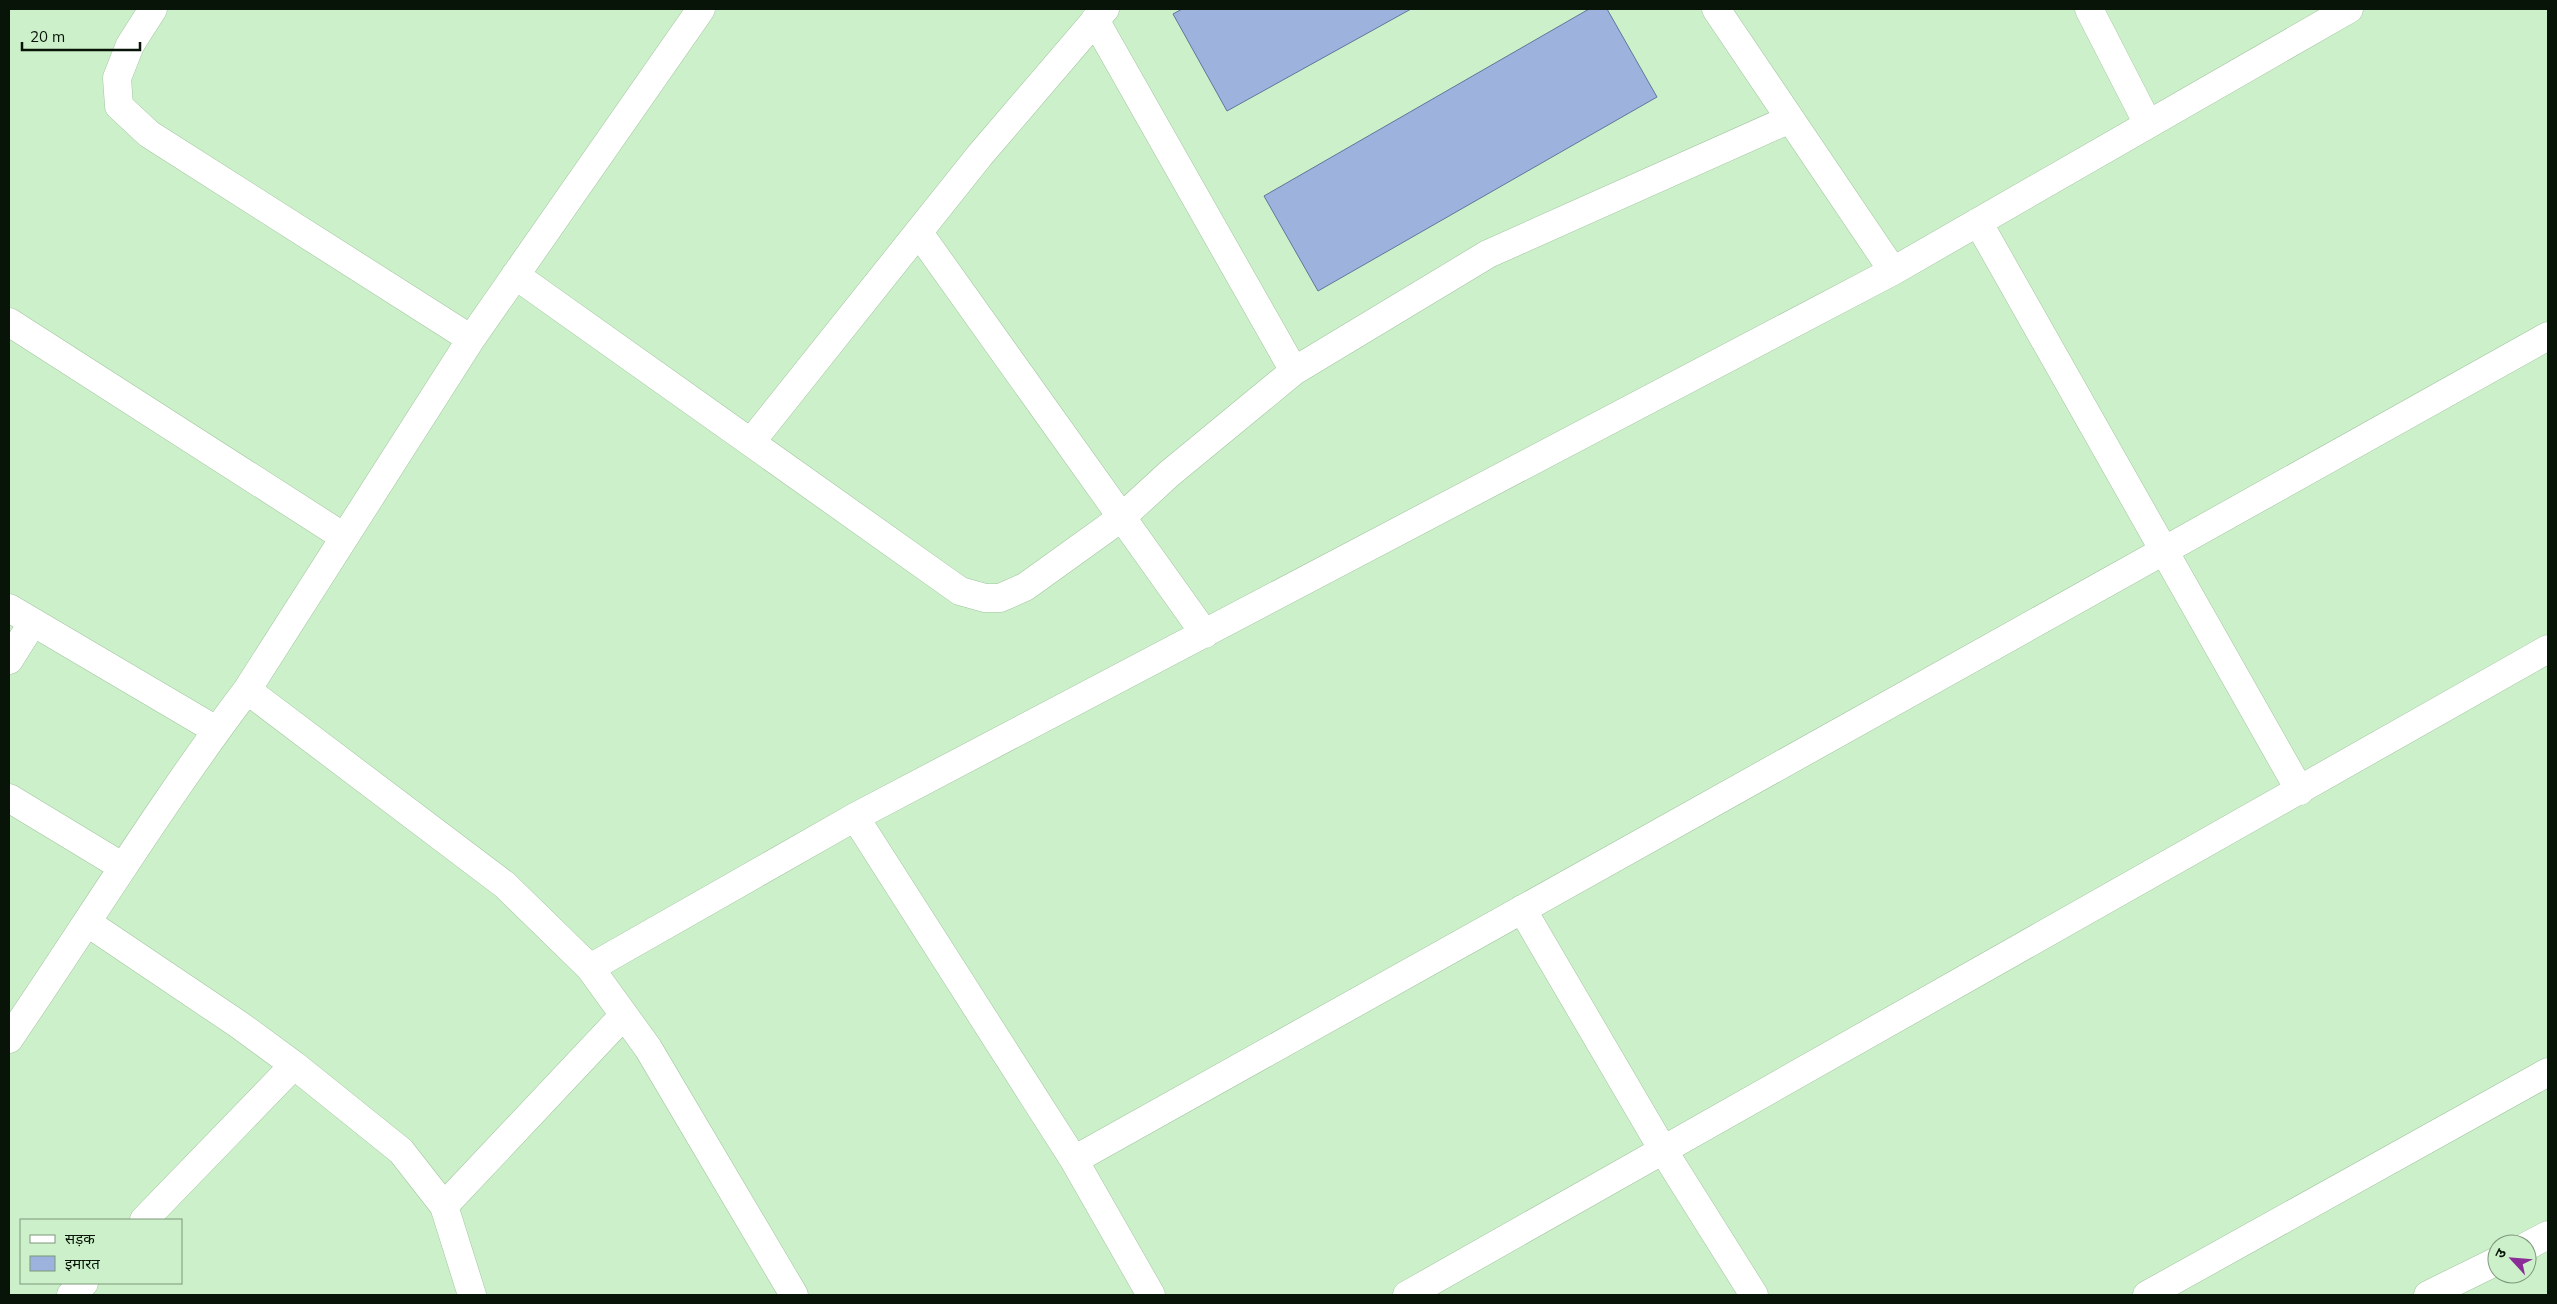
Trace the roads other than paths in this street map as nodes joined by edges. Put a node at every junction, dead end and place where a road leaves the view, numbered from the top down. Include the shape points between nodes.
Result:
1 (153, 9) edge
2 (701, 9) edge
3 (1716, 9) edge
4 (2089, 9) edge
5 (2349, 9) edge
6 (1100, 14) edge
7 (1790, 119) junction
8 (2148, 124) junction
9 (1978, 222) junction
10 (919, 233) junction
11 (1893, 271) junction
12 (516, 275) junction
13 (9, 322) edge
14 (2548, 336) edge
15 (472, 339) junction
16 (1294, 371) junction
17 (751, 442) junction
18 (1121, 518) junction
19 (344, 537) junction
20 (2164, 550) junction
21 (9, 608) edge
22 (33, 622) junction
23 (1206, 634) junction
24 (2548, 649) edge
25 (9, 660) edge
26 (247, 690) junction
27 (216, 730) junction
28 (2300, 790) junction
29 (9, 798) edge
30 (855, 817) junction
31 (123, 866) junction
32 (1522, 909) junction
33 (88, 923) junction
34 (590, 968) junction
35 (624, 1015) junction
36 (9, 1039) edge
37 (294, 1065) junction
38 (2548, 1072) edge
39 (1663, 1150) junction
40 (1074, 1160) junction
41 (444, 1206) junction
42 (145, 1219) edge
43 (2487, 1266) edge
44 (83, 1284) edge
45 (72, 1295) edge
46 (472, 1295) edge
47 (794, 1295) edge
48 (1151, 1295) edge
49 (1407, 1295) edge
50 (1754, 1295) edge
51 (2147, 1295) edge
52 (2428, 1295) edge

1 - 15 street via 130,44 117,78 119,106 150,134
2 - 12 street
3 - 7 street
4 - 8 street
5 - 8 street
6 - 10 street via 980,155
6 - 16 street
7 - 11 street
7 - 16 street via 1488,254
8 - 9 street
9 - 11 street
9 - 20 street
10 - 17 street
10 - 18 street
11 - 23 street
12 - 15 street
12 - 17 street
13 - 19 street
14 - 20 street
15 - 19 street
16 - 18 street
17 - 18 street via 960,591 985,598 1000,598 1025,587
18 - 23 street
19 - 26 street
20 - 28 street
20 - 32 street
21 - 22 street
22 - 25 street
22 - 27 street
23 - 30 street
24 - 28 street
26 - 27 street
26 - 34 street via 505,885
27 - 31 street
28 - 39 street
29 - 31 street
30 - 34 street
30 - 40 street
31 - 33 street
32 - 39 street
32 - 40 street
33 - 36 street
33 - 37 street
34 - 35 street
35 - 41 street
35 - 47 street via 648,1048
37 - 41 street via 401,1151
37 - 42 street
38 - 51 street
39 - 49 street
39 - 50 street
40 - 48 street
41 - 46 street
43 - 52 street
44 - 45 street

